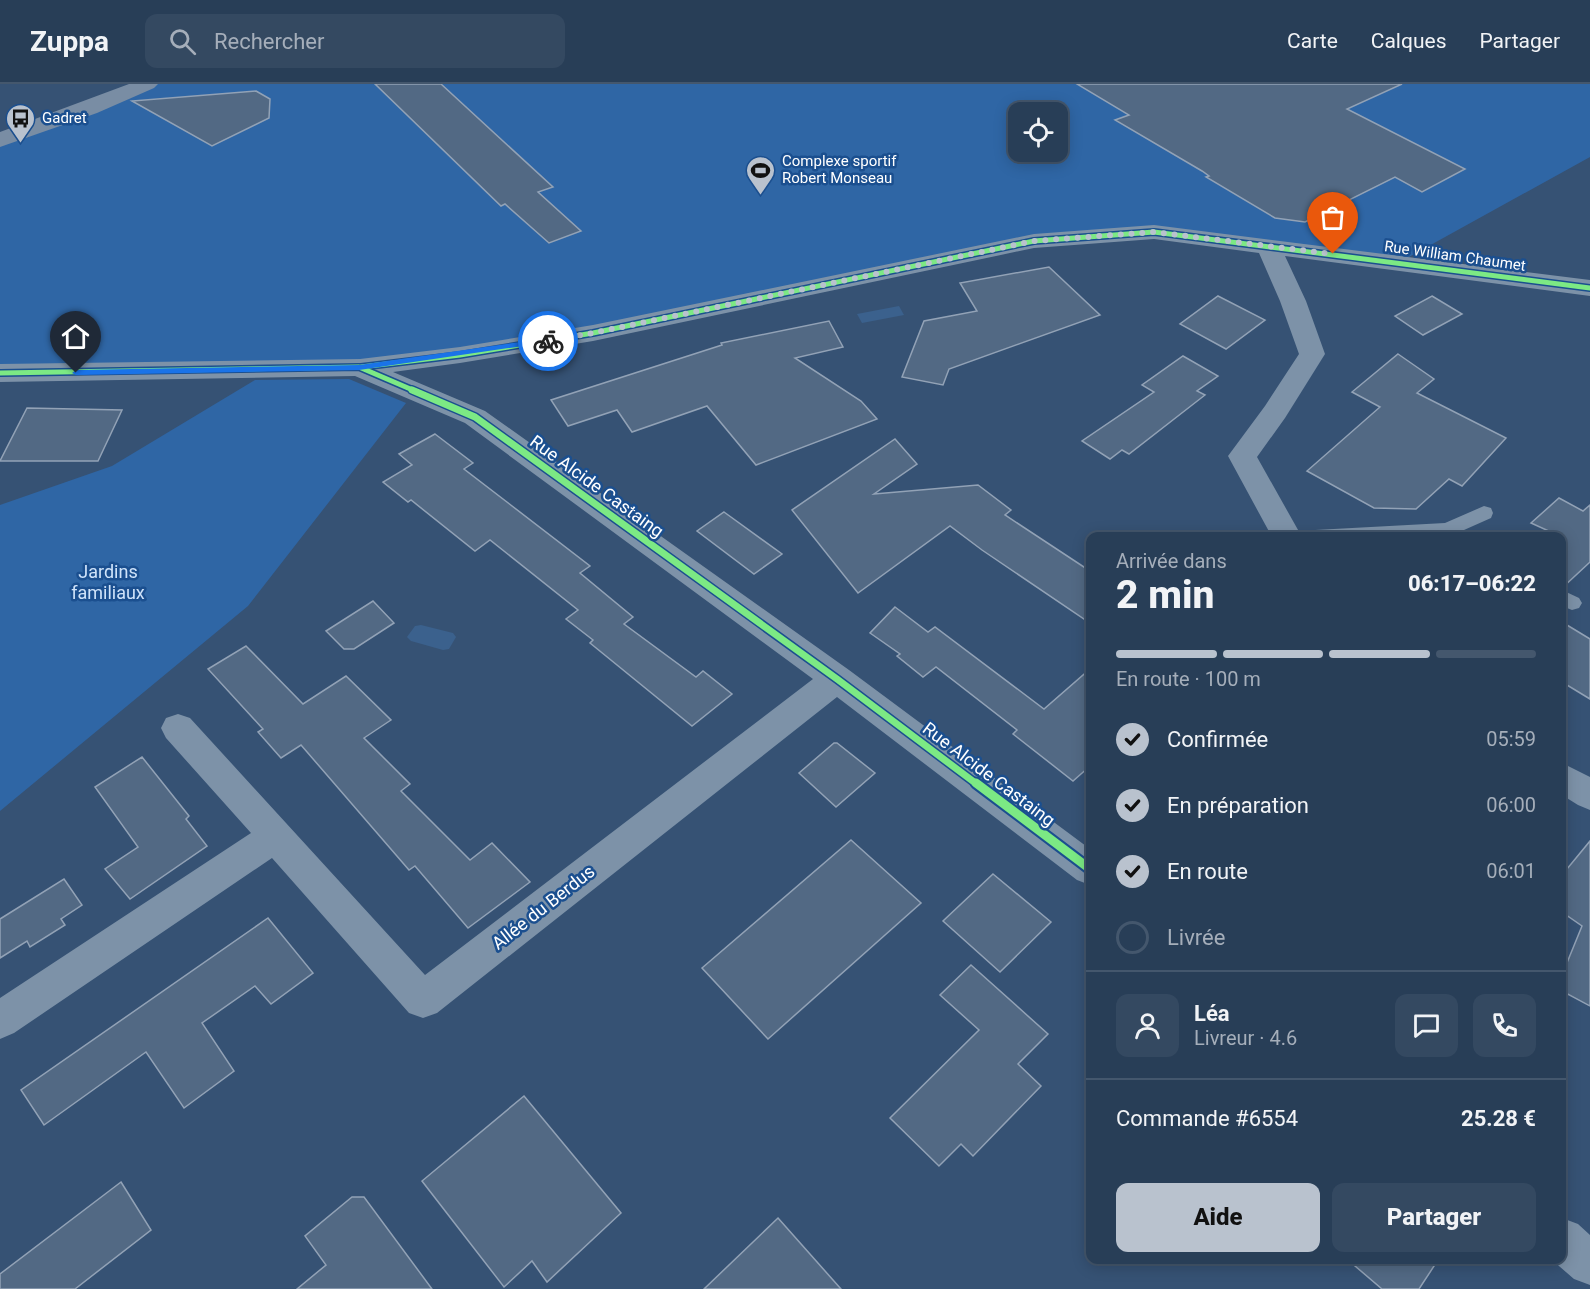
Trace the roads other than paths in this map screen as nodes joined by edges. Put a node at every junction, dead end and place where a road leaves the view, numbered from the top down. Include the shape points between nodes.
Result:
1 (147, 84) edge
2 (0, 140) edge
3 (1268, 245) junction
4 (1590, 288) edge
5 (359, 367) junction
6 (0, 373) edge
7 (1484, 513) dead end
8 (1284, 532) edge
9 (1456, 532) edge
10 (837, 679) junction
11 (178, 728) dead end
12 (1566, 780) edge
13 (1590, 795) edge
14 (276, 836) junction
15 (1086, 866) edge
16 (0, 1020) edge
17 (1566, 1243) edge
18 (1590, 1263) edge

1 - 2 street
3 - 4 street, Rue William Chaumet
3 - 5 street, Rue William Chaumet via 1154,232 1034,241 593,333
3 - 8 street via 1312,354 1242,456
5 - 6 street, Rue Alcide Castaing
5 - 10 street, Rue Alcide Castaing via 475,417
7 - 9 lane
10 - 14 street, Allée du Berdus via 423,1000
10 - 15 street, Rue Alcide Castaing
11 - 14 street, Allée du Berdus
12 - 13 street
14 - 16 street
17 - 18 street

